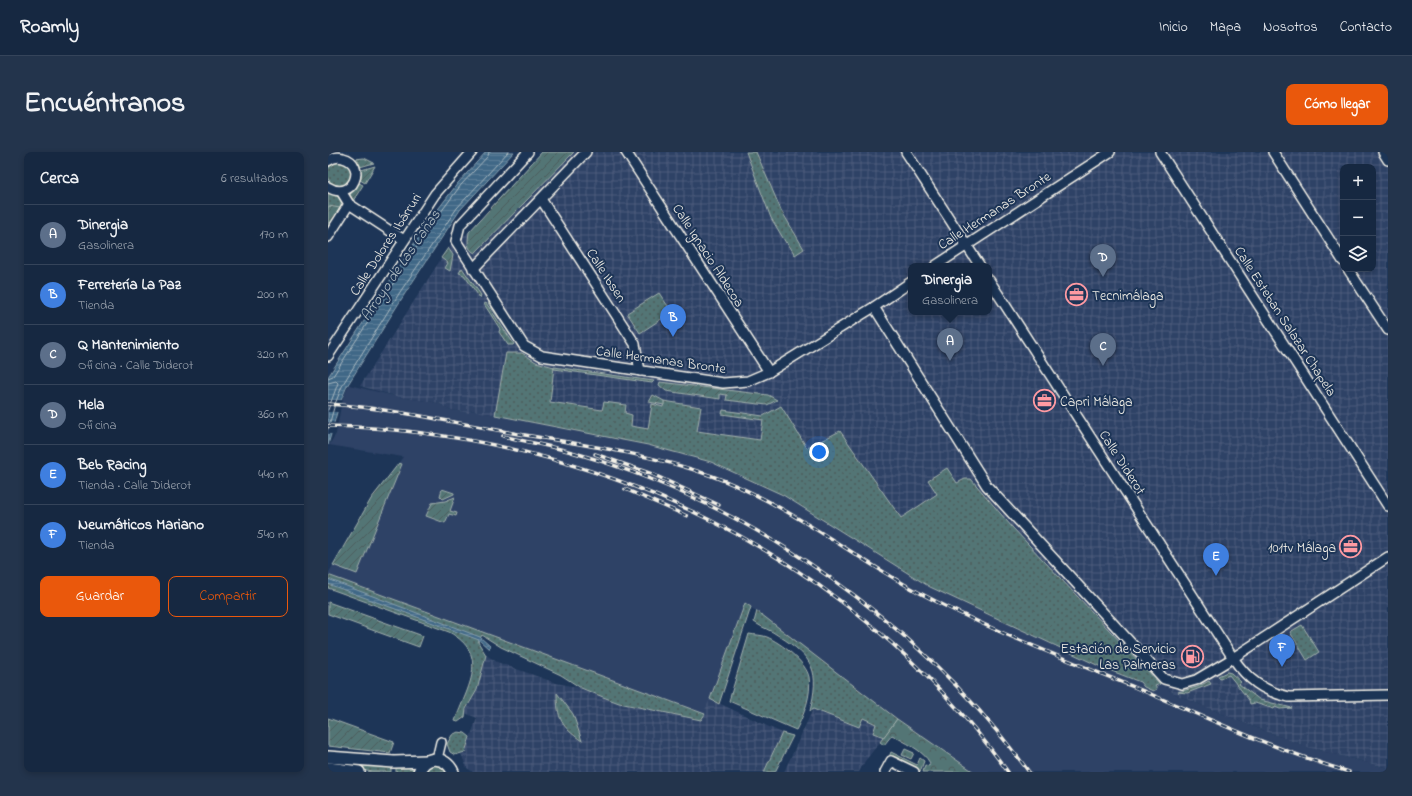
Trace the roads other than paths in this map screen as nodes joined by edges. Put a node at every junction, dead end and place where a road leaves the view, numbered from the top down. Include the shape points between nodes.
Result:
1 (472, 152) edge
2 (528, 152) edge
3 (586, 152) edge
4 (626, 152) edge
5 (906, 152) edge
6 (1110, 152) edge
7 (1160, 152) edge
8 (1273, 152) edge
9 (1383, 152) edge
10 (332, 155) edge
11 (1388, 160) edge
12 (328, 187) edge
13 (341, 191) junction
14 (541, 199) junction
15 (349, 204) junction
16 (328, 237) edge
17 (404, 240) junction
18 (966, 244) junction
19 (1340, 256) edge
20 (938, 263) edge
21 (978, 263) edge
22 (473, 269) junction
23 (1350, 272) edge
24 (908, 284) edge
25 (992, 285) edge
26 (874, 307) junction
27 (1388, 330) edge
28 (328, 356) edge
29 (640, 371) junction
30 (769, 372) junction
31 (1388, 506) edge
32 (1388, 557) edge
33 (1233, 658) junction
34 (1388, 694) edge
35 (441, 742) dead end
36 (328, 757) edge
37 (432, 760) junction
38 (328, 768) edge
39 (453, 770) edge
40 (359, 772) edge
41 (419, 772) edge
42 (885, 772) edge
43 (914, 772) edge

1 - 17 street, Calle Dolores Ibárruri via 435,194
2 - 22 street, Calle Hermanas Bronte via 460,225 456,242
3 - 14 street
4 - 30 street, Calle Ignacio Aldecoa
5 - 18 street
6 - 18 street, Calle Hermanas Bronte
7 - 31 street, Calle Esteban Salazar Chapela
8 - 19 street
9 - 11 street
10 - 13 street via 350,161 356,173 353,184
12 - 13 street
13 - 15 street
14 - 22 street
14 - 29 street, Calle Ibsen via 635,344
15 - 16 street
15 - 17 street
17 - 28 street, Calle Dolores Ibárruri
18 - 20 street, Calle Hermanas Bronte
18 - 21 street
22 - 29 street, Calle Hermanas Bronte via 524,346 532,352 542,356
23 - 27 street
24 - 26 street, Calle Hermanas Bronte
25 - 33 street, Calle Diderot
26 - 30 street, Calle Hermanas Bronte
26 - 33 street via 986,486 1164,679 1182,684 1196,680
29 - 30 street, Calle Hermanas Bronte via 723,383 748,381
32 - 33 street
33 - 34 street, Calle Diderot via 1260,687 1282,696
35 - 37 street
36 - 37 main road via 394,762
37 - 39 main road via 447,762
37 - 41 main road
38 - 40 main road
42 - 43 street via 891,761

